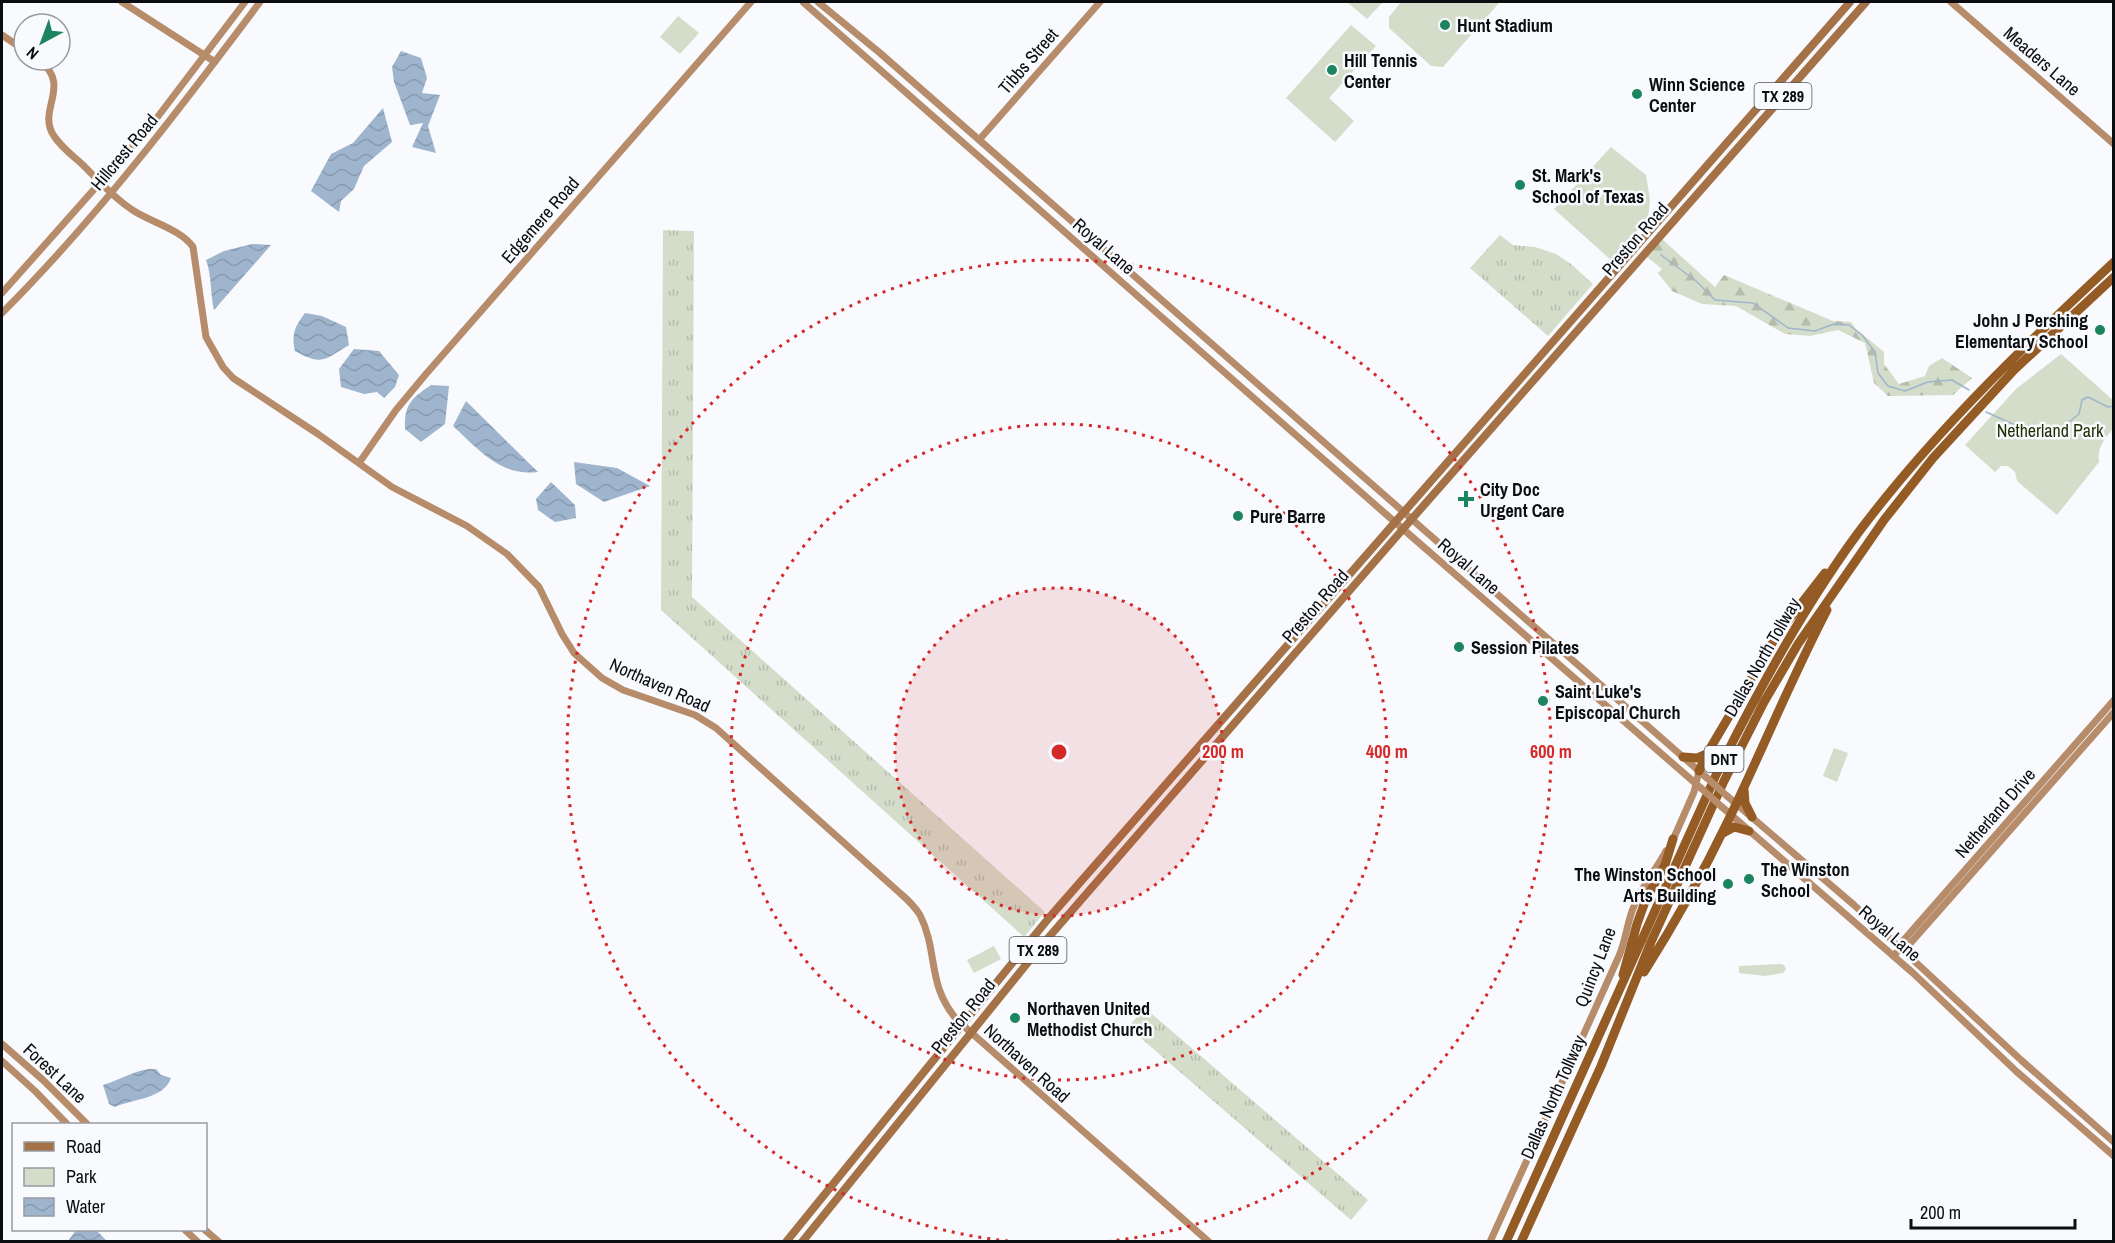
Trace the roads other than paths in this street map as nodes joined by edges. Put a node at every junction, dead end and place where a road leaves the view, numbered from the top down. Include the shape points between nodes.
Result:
1 (122, 2) edge
2 (245, 2) edge
3 (260, 2) edge
4 (751, 2) edge
5 (803, 2) edge
6 (818, 2) edge
7 (1100, 2) edge
8 (1850, 2) edge
9 (1866, 2) edge
10 (1951, 2) edge
11 (880, 53) junction
12 (204, 56) junction
13 (215, 62) junction
14 (872, 62) junction
15 (50, 72) edge
16 (979, 140) junction
17 (2114, 144) edge
18 (100, 183) junction
19 (111, 192) junction
20 (1117, 262) junction
21 (2114, 262) edge
22 (1109, 270) junction
23 (2114, 277) edge
24 (2, 293) edge
25 (2, 313) edge
26 (1474, 431) junction
27 (1468, 438) junction
28 (1479, 442) junction
29 (359, 463) junction
30 (1403, 513) junction
31 (1411, 520) junction
32 (1395, 522) junction
33 (1403, 529) junction
34 (1852, 542) junction
35 (1474, 573) junction
36 (1466, 583) junction
37 (1839, 583) junction
38 (1495, 592) junction
39 (1487, 601) junction
40 (1324, 604) junction
41 (1334, 610) junction
42 (1294, 639) junction
43 (1552, 642) junction
44 (1302, 646) junction
45 (1544, 651) junction
46 (1590, 676) junction
47 (1598, 682) junction
48 (1587, 688) junction
49 (2114, 700) edge
50 (2114, 711) edge
51 (2078, 747) junction
52 (1708, 752) junction
53 (1683, 757) junction
54 (1699, 771) junction
55 (1744, 786) junction
56 (1699, 787) junction
57 (1736, 803) junction
58 (1731, 816) junction
59 (1752, 818) junction
60 (1749, 831) junction
61 (1721, 835) junction
62 (1673, 839) junction
63 (1806, 862) junction
64 (1797, 871) junction
65 (1854, 905) junction
66 (1845, 914) junction
67 (1033, 937) junction
68 (1042, 945) junction
69 (1901, 948) junction
70 (1893, 956) junction
71 (1620, 989) junction
72 (1630, 994) junction
73 (1978, 1020) junction
74 (962, 1025) junction
75 (1971, 1028) junction
76 (971, 1033) junction
77 (2, 1044) edge
78 (2, 1061) edge
79 (2084, 1116) junction
80 (65, 1123) edge
81 (85, 1123) edge
82 (2077, 1124) junction
83 (2114, 1142) edge
84 (2114, 1156) edge
85 (190, 1231) edge
86 (206, 1231) edge
87 (198, 1242) edge
88 (219, 1242) edge
89 (786, 1242) edge
90 (802, 1242) edge
91 (1209, 1242) edge
92 (1490, 1242) edge
93 (1506, 1242) edge
94 (1521, 1242) edge

1 - 12 main road
2 - 12 main road, Hillcrest Road
3 - 13 main road, Hillcrest Road
4 - 29 main road, Edgemere Road via 426,374
5 - 14 main road, Royal Lane
6 - 11 main road, Royal Lane
7 - 16 main road, Tibbs Street
8 - 26 main road, Preston Road / TX 289
9 - 28 main road, Preston Road / TX 289
10 - 17 main road, Meaders Lane
11 - 14 main road
11 - 16 main road, Royal Lane
12 - 13 main road
12 - 18 main road, Hillcrest Road
13 - 19 main road, Hillcrest Road
14 - 22 main road, Royal Lane
15 - 18 main road, Northaven Road via 55,84 50,130
16 - 20 main road, Royal Lane
18 - 19 main road, Northaven Road
18 - 24 main road, Hillcrest Road
19 - 25 main road, Hillcrest Road
19 - 29 main road, Northaven Road via 193,247 204,330 233,378
20 - 22 main road
20 - 30 main road, Royal Lane
21 - 34 highway, Dallas North Tollway / DNT via 1976,395 1922,454
22 - 32 main road, Royal Lane
23 - 37 highway, Dallas North Tollway / DNT via 2014,370 1952,436 1908,488
26 - 27 main road, Preston Road / TX 289
26 - 28 main road
27 - 28 main road
27 - 30 main road, Preston Road / TX 289
28 - 31 main road, Preston Road / TX 289
29 - 74 main road, Northaven Road via 507,554 539,587 562,634 588,667 612,684 695,715 716,728 901,894 920,915 939,992
30 - 31 main road, Royal Lane
30 - 32 main road, Preston Road / TX 289
31 - 33 main road, Preston Road / TX 289
31 - 35 main road, Royal Lane
32 - 33 main road, Royal Lane
32 - 40 main road, Preston Road / TX 289
33 - 36 main road, Royal Lane
33 - 41 main road, Preston Road / TX 289
34 - 52 highway via 1777,635
34 - 71 highway, Dallas North Tollway / DNT via 1787,642 1745,718
35 - 36 main road
35 - 38 main road, Royal Lane
36 - 39 main road, Royal Lane
37 - 55 highway
37 - 72 highway, Dallas North Tollway / DNT via 1798,644 1724,781
38 - 39 main road
38 - 43 main road, Royal Lane
39 - 45 main road, Royal Lane
40 - 41 main road
40 - 42 main road, Preston Road / TX 289
41 - 44 main road, Preston Road / TX 289
42 - 44 main road
42 - 67 main road, Preston Road / TX 289
43 - 45 main road
43 - 46 main road, Royal Lane
44 - 68 main road, Preston Road / TX 289
45 - 48 main road, Royal Lane
46 - 47 main road, Royal Lane
46 - 48 main road
47 - 48 main road
47 - 53 main road, Royal Lane
48 - 56 main road, Royal Lane
49 - 51 main road, Netherland Drive
50 - 51 main road, Netherland Drive
51 - 69 main road, Netherland Drive via 1908,946
52 - 53 highway via 1697,758
52 - 54 highway
53 - 54 main road, Royal Lane
54 - 56 main road, Quincy Lane
54 - 57 main road, Royal Lane, bridge
55 - 57 highway
55 - 59 highway via 1744,803
56 - 58 main road, Royal Lane, bridge
56 - 62 main road, Quincy Lane
57 - 58 highway
57 - 59 main road, Royal Lane
58 - 60 main road, Royal Lane
58 - 61 highway
59 - 63 main road, Royal Lane
60 - 61 highway via 1734,827
60 - 64 main road, Royal Lane
61 - 72 highway via 1680,914
62 - 71 highway via 1665,865 1636,924
62 - 92 main road, Quincy Lane via 1639,894 1619,956
63 - 64 main road
63 - 65 main road, Royal Lane
64 - 66 main road, Royal Lane
65 - 66 main road
65 - 69 main road, Royal Lane
66 - 70 main road, Royal Lane
67 - 68 main road
67 - 74 main road, Preston Road / TX 289
68 - 76 main road, Preston Road / TX 289
69 - 70 main road, Netherland Drive
69 - 73 main road, Royal Lane
70 - 75 main road, Royal Lane
71 - 93 highway, Dallas North Tollway / DNT
72 - 94 highway, Dallas North Tollway / DNT
73 - 75 main road
73 - 79 main road, Royal Lane
74 - 76 main road, Northaven Road
74 - 89 main road, Preston Road / TX 289
75 - 82 main road, Royal Lane
76 - 90 main road, Preston Road / TX 289
76 - 91 main road, Northaven Road
77 - 81 main road, Forest Lane
78 - 80 main road, Forest Lane
79 - 82 main road
79 - 83 main road, Royal Lane
82 - 84 main road, Royal Lane
85 - 87 main road
86 - 88 main road

